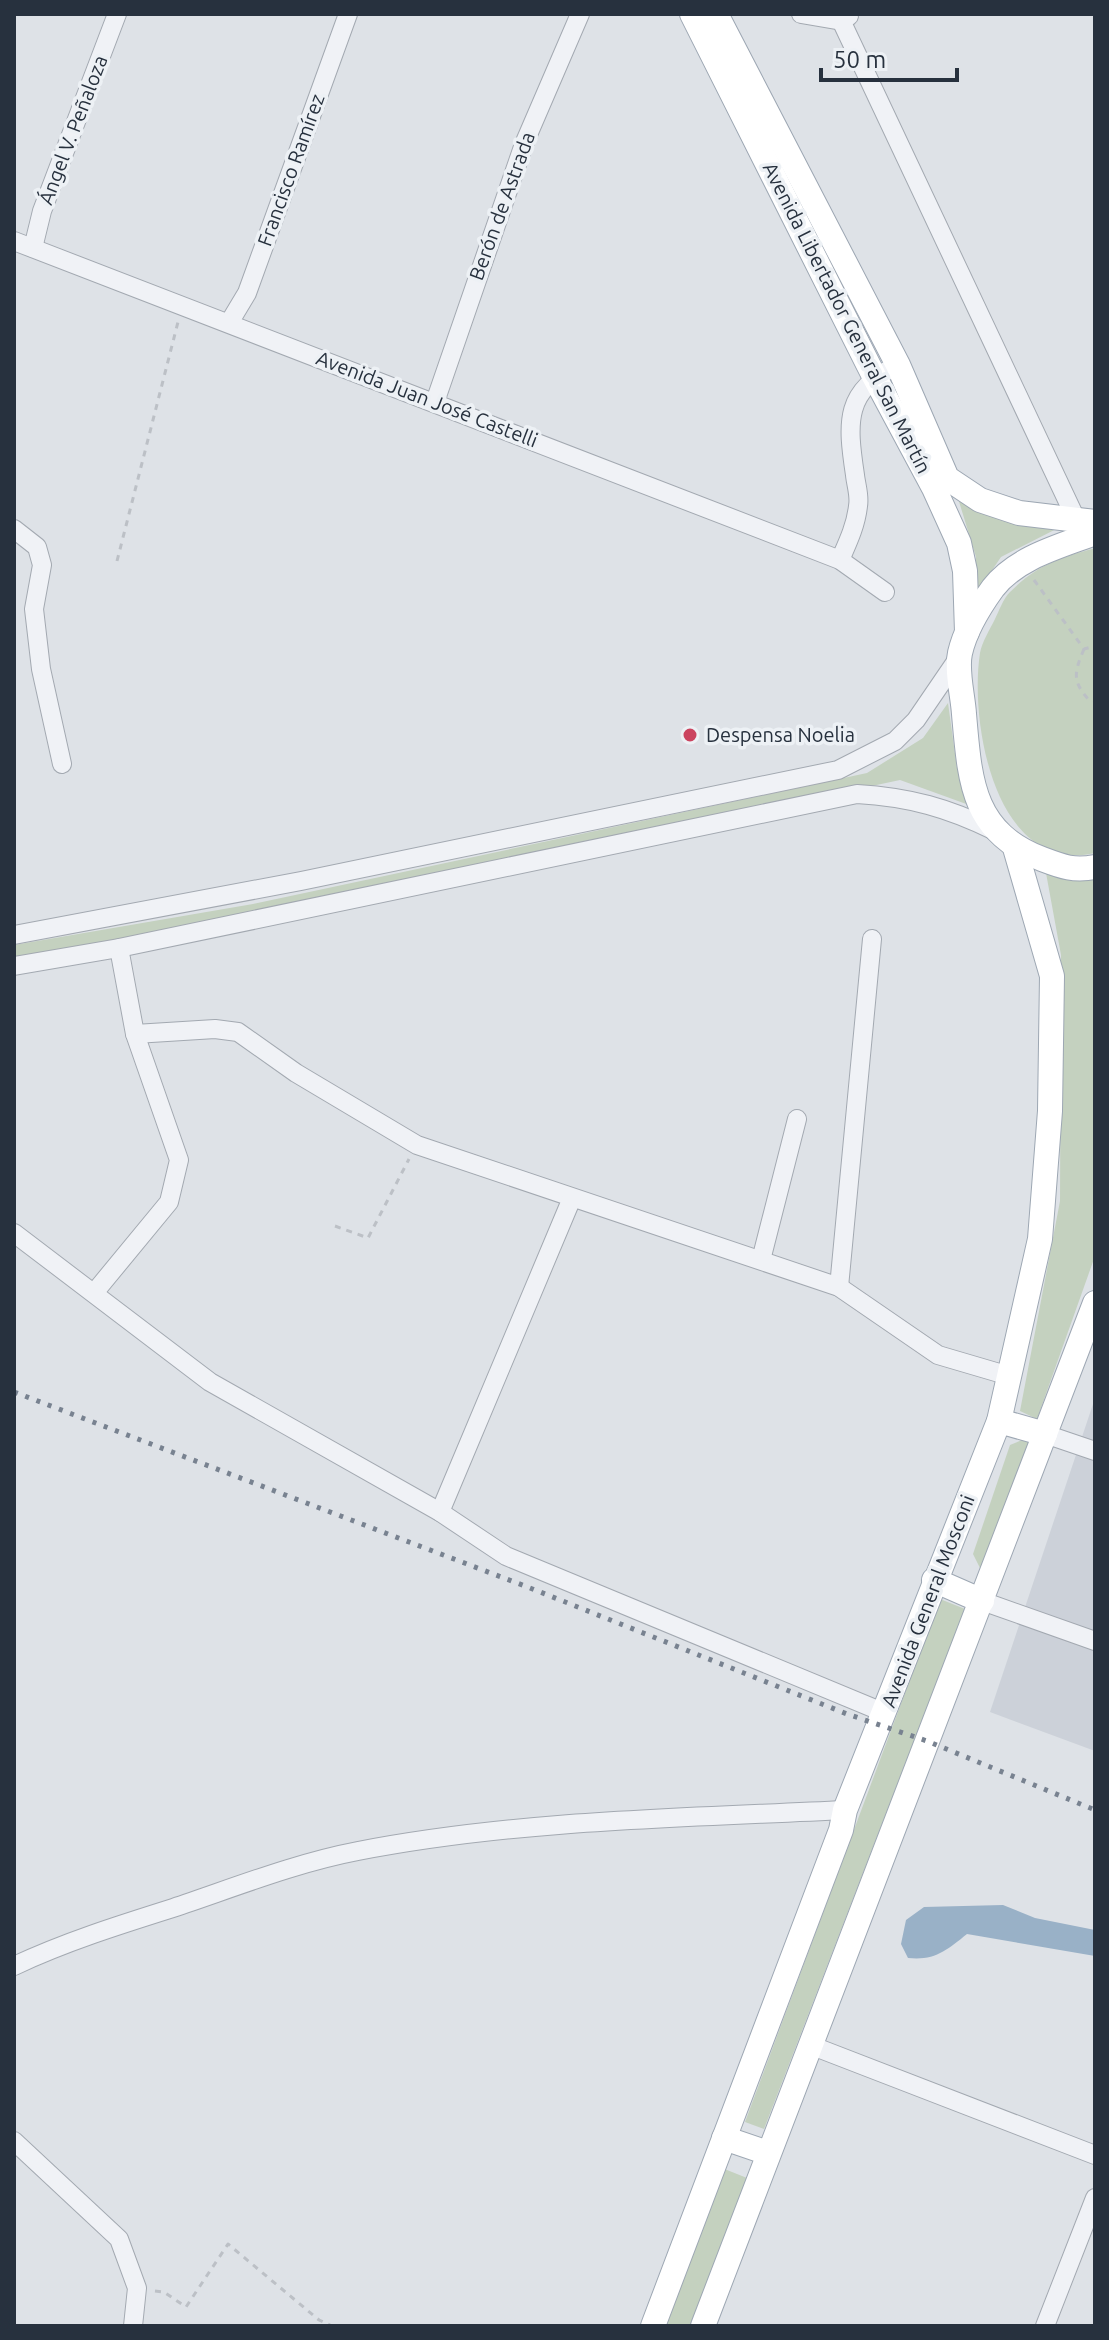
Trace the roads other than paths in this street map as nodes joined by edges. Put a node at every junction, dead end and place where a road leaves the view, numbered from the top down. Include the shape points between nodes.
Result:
1 (117, 14) edge
2 (348, 14) edge
3 (580, 14) edge
4 (692, 14) edge
5 (716, 14) edge
6 (801, 14) edge
7 (844, 16) edge
8 (14, 241) edge
9 (33, 248) junction
10 (229, 323) junction
11 (898, 365) junction
12 (874, 376) junction
13 (435, 402) junction
14 (1089, 525) edge
15 (14, 529) edge
16 (840, 560) junction
17 (885, 592) dead end
18 (967, 632) junction
19 (959, 657) junction
20 (62, 764) dead end
21 (996, 831) junction
22 (1015, 848) junction
23 (1095, 867) edge
24 (14, 935) edge
25 (872, 939) dead end
26 (119, 948) junction
27 (14, 966) edge
28 (135, 1034) junction
29 (797, 1119) dead end
30 (572, 1198) junction
31 (14, 1233) edge
32 (761, 1260) junction
33 (839, 1287) junction
34 (94, 1293) junction
35 (1095, 1304) edge
36 (1095, 1317) edge
37 (1006, 1375) junction
38 (999, 1421) junction
39 (1045, 1434) junction
40 (1095, 1451) edge
41 (440, 1512) junction
42 (934, 1580) junction
43 (982, 1601) junction
44 (1095, 1641) edge
45 (885, 1713) junction
46 (845, 1810) junction
47 (14, 1966) edge
48 (810, 2045) junction
49 (724, 2138) junction
50 (14, 2141) edge
51 (768, 2153) junction
52 (1095, 2155) edge
53 (1095, 2198) edge
54 (133, 2326) edge
55 (653, 2326) edge
56 (703, 2326) edge
57 (1045, 2326) edge

1 - 9 street, Ángel V. Peñaloza via 42,211
2 - 10 street, Francisco Ramírez via 247,293
3 - 13 street, Berón de Astrada via 524,144
4 - 12 main road, Avenida Libertador General San Martín
5 - 11 main road, Avenida Libertador General San Martín
6 - 7 street
7 - 14 street
8 - 9 street, Avenida Juan José Castelli
9 - 10 street, Avenida Juan José Castelli
10 - 13 street, Avenida Juan José Castelli
11 - 12 street
11 - 14 main road, Avenida Libertador General San Martín via 947,478 980,500 1019,513
12 - 16 street via 852,406 848,430 859,503
12 - 18 main road, Avenida Libertador General San Martín via 959,543
13 - 16 street, Avenida Juan José Castelli
14 - 18 main road via 1033,556 995,586
15 - 20 street via 37,547 42,565 34,609
16 - 17 street, Avenida Juan José Castelli
18 - 19 main road
19 - 21 main road via 968,750 980,806
19 - 24 street via 895,741 838,770
21 - 22 main road
21 - 26 street via 954,811 903,797 857,794
22 - 23 main road via 1074,871
22 - 37 main road, Avenida General Mosconi via 1052,976 1050,1111 1040,1239
25 - 33 street
26 - 27 street
26 - 28 street
28 - 30 street via 238,1032 417,1145
28 - 34 street via 179,1160 169,1202
29 - 32 street
30 - 32 street
30 - 41 street
31 - 34 street
32 - 33 street
33 - 37 street via 938,1355
34 - 41 street via 210,1382
35 - 36 street
35 - 39 main road
37 - 38 main road, Avenida General Mosconi
38 - 39 main road
38 - 42 main road, Avenida General Mosconi
39 - 40 street
39 - 43 main road
41 - 45 street via 506,1556
42 - 43 main road
42 - 45 main road, Avenida General Mosconi
43 - 44 street
43 - 48 main road
45 - 46 main road, Avenida General Mosconi
46 - 47 street via 465,1834 355,1852 138,1919
46 - 49 main road, Avenida General Mosconi
48 - 51 main road
48 - 52 street
49 - 51 main road
49 - 55 main road, Avenida General Mosconi
50 - 54 street via 119,2239 137,2288
51 - 56 main road
53 - 57 street

